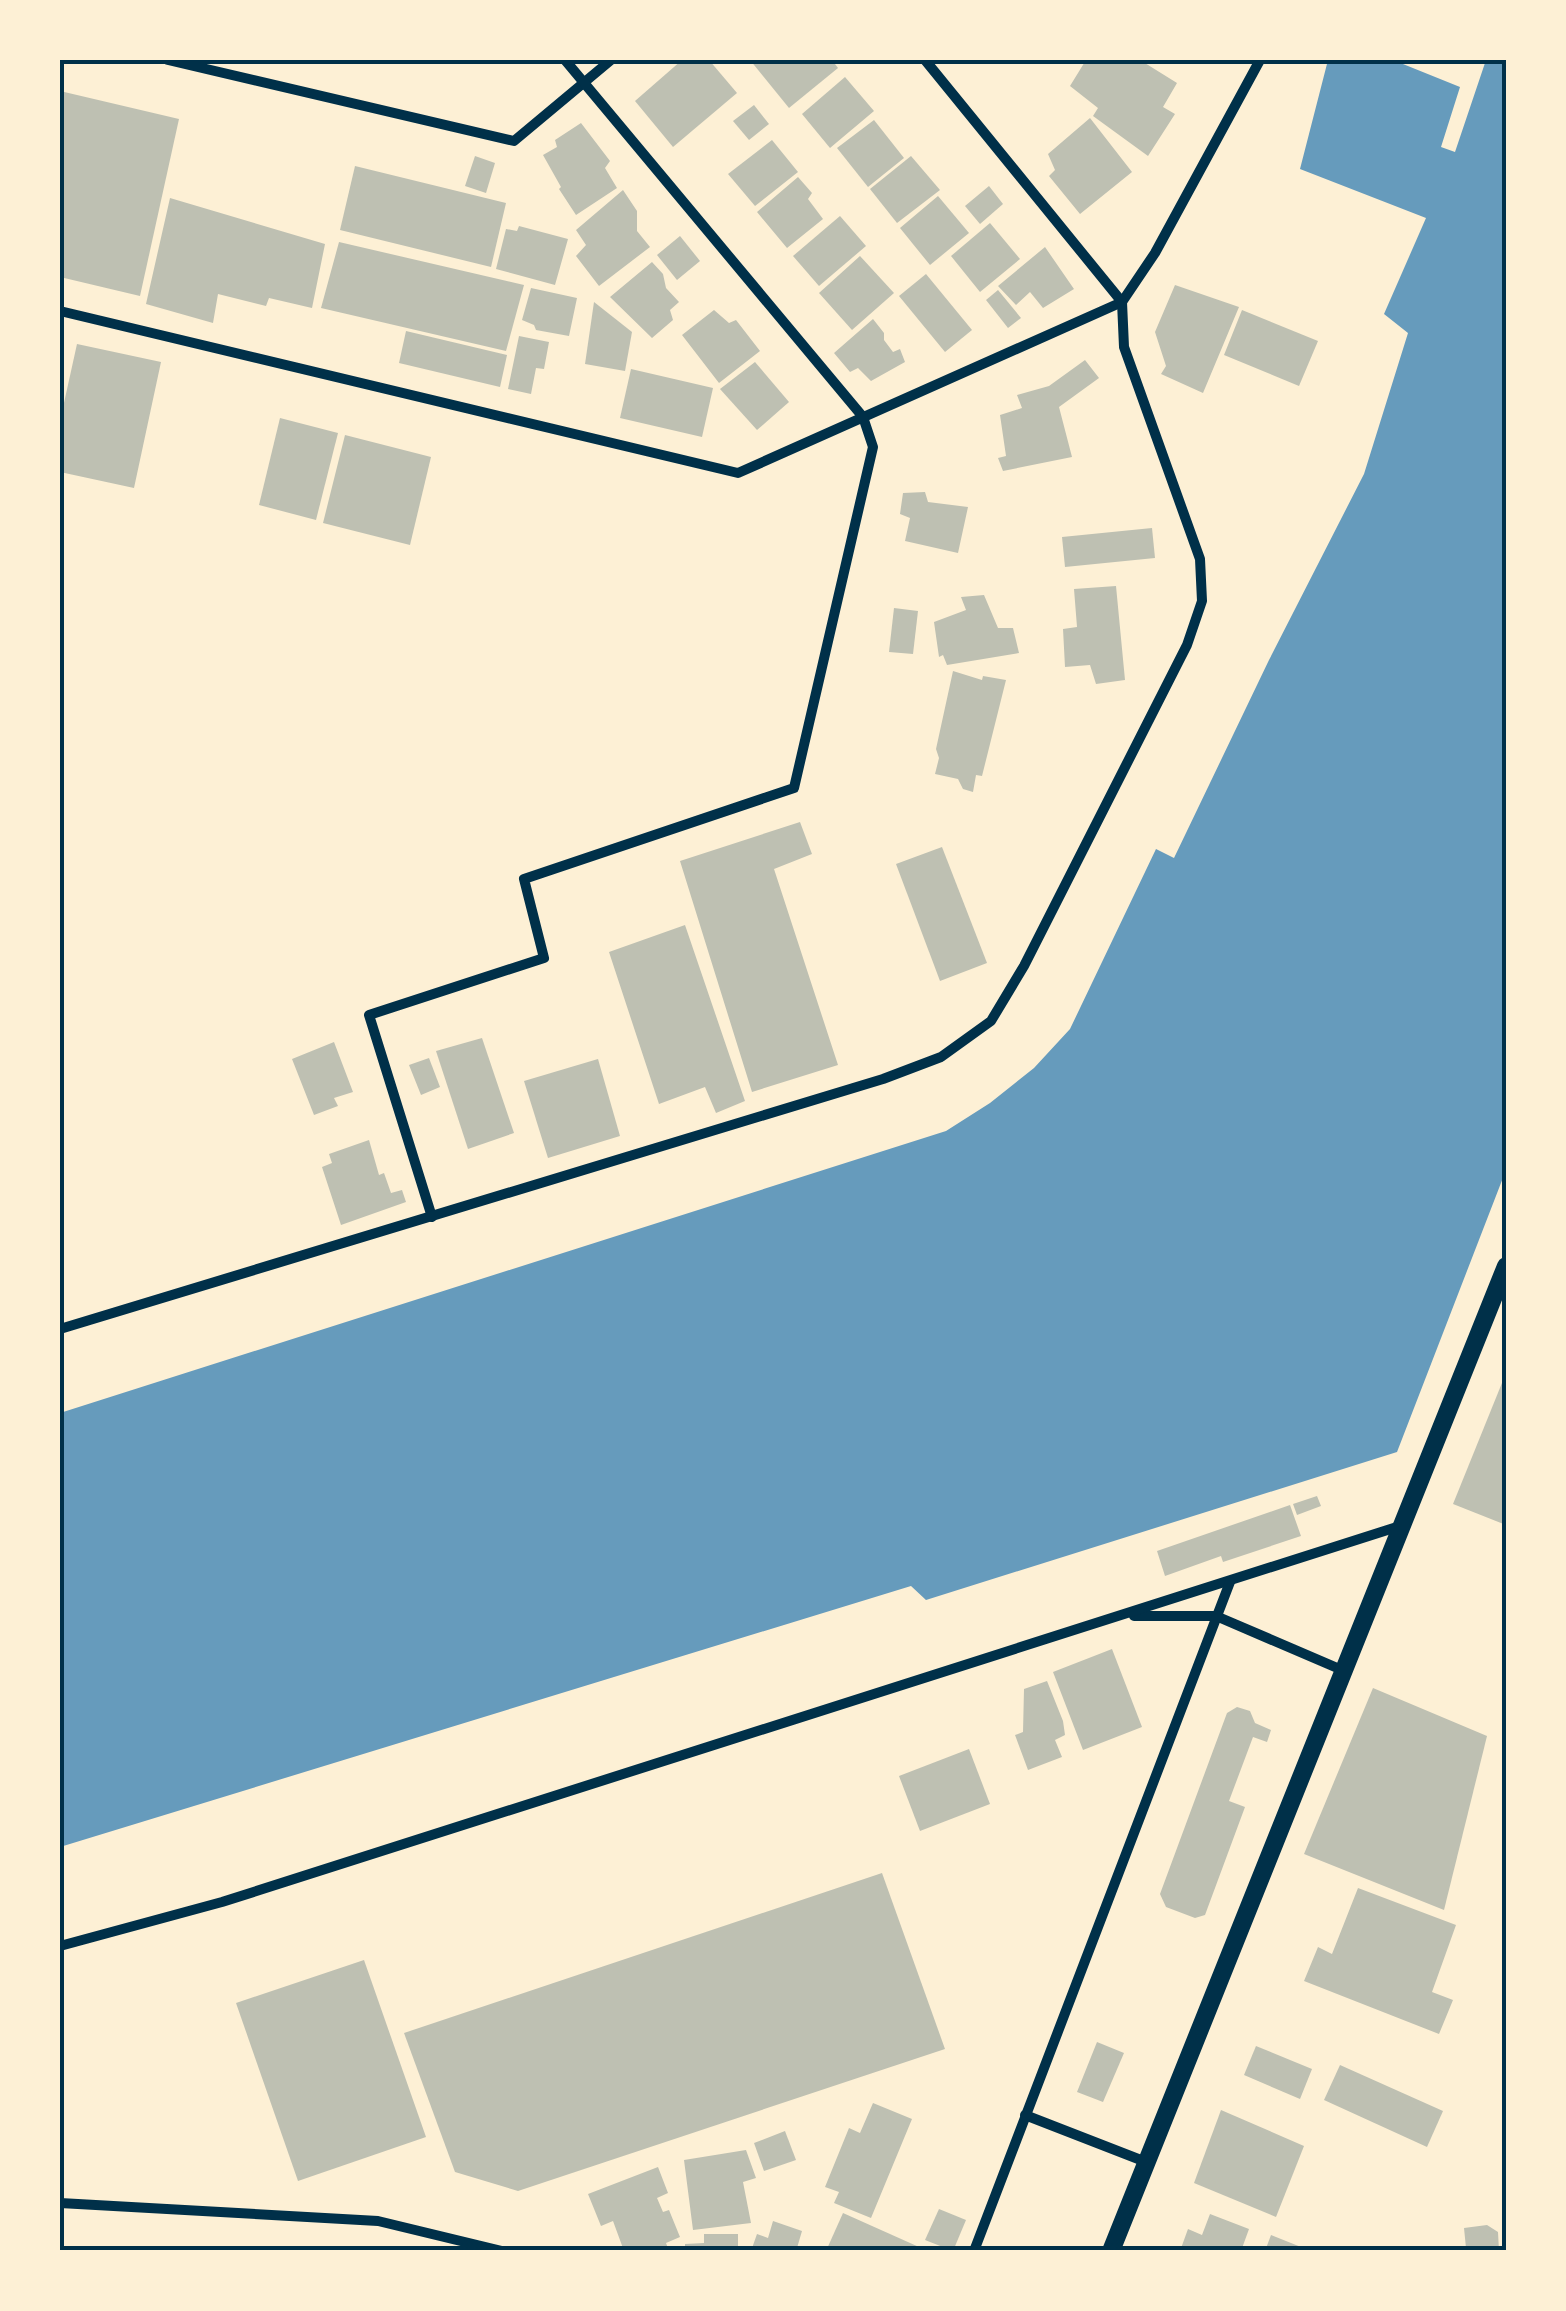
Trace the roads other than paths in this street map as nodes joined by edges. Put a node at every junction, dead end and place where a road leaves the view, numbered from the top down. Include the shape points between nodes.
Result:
1 (168, 60) edge
2 (565, 60) edge
3 (611, 60) edge
4 (925, 60) edge
5 (1260, 60) edge
6 (584, 83) junction
7 (1122, 302) junction
8 (60, 311) edge
9 (862, 417) junction
10 (432, 1216) junction
11 (1506, 1266) edge
12 (60, 1329) edge
13 (1400, 1526) junction
14 (1230, 1582) junction
15 (1125, 1616) junction
16 (1216, 1616) junction
17 (1342, 1670) junction
18 (60, 1946) edge
19 (1025, 2115) junction
20 (1146, 2162) junction
21 (60, 2203) edge
22 (502, 2251) edge
23 (974, 2251) edge
24 (1111, 2251) edge

1 - 6 street via 514,141
2 - 6 street
3 - 6 street
4 - 7 street
5 - 7 street
6 - 9 street
7 - 9 street
7 - 10 street via 1124,348 1200,559 1202,601 1187,645 991,1020 942,1058 883,1080
8 - 9 street via 738,473
9 - 10 street via 872,447 794,788 524,878 544,958 369,1014
10 - 12 street
11 - 13 street
13 - 14 street
13 - 17 street
14 - 15 street
14 - 16 street
15 - 16 street
15 - 18 street via 222,1902
16 - 17 street
16 - 19 street
17 - 20 street
19 - 20 street
19 - 23 street
20 - 24 street
21 - 22 street via 378,2221

